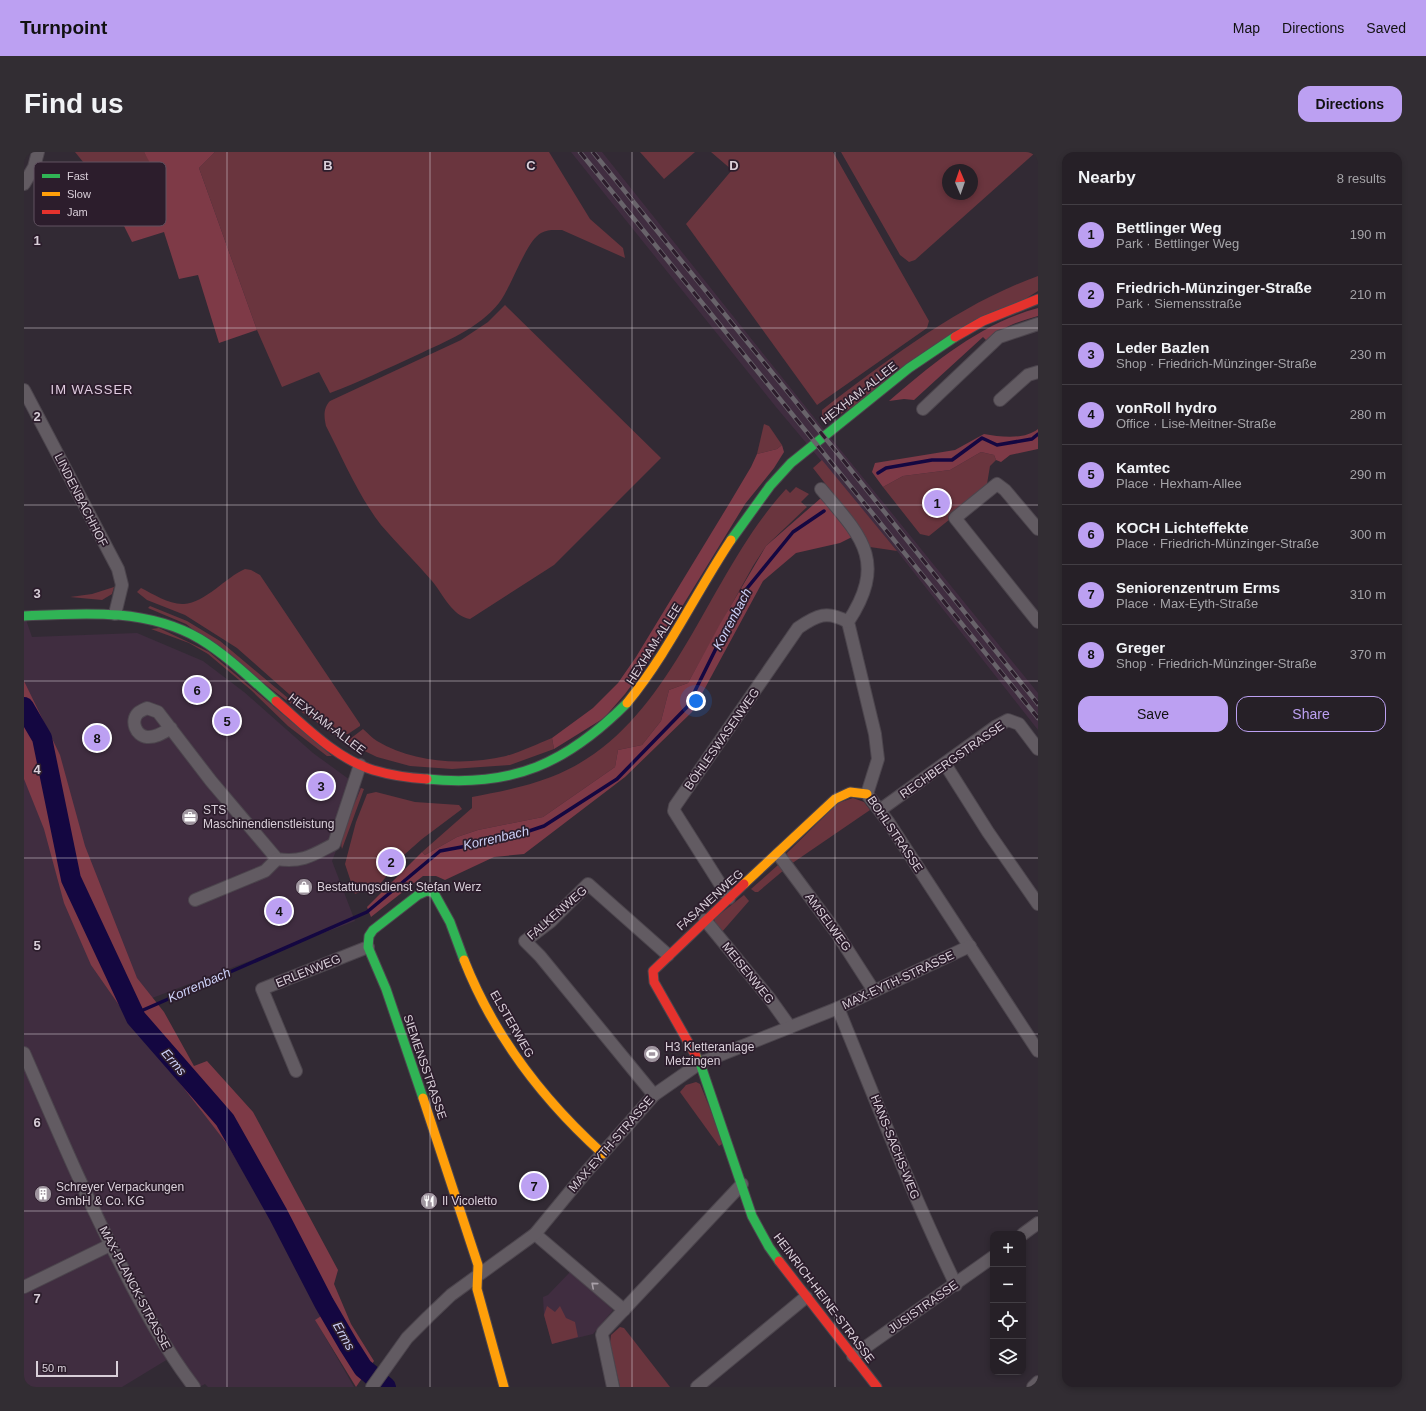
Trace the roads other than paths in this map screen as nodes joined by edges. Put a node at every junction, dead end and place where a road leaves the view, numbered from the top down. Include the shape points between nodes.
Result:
1 (38, 152) edge
2 (35, 162) edge
3 (34, 167) edge
4 (24, 184) edge
5 (1038, 299) edge
6 (1038, 324) edge
7 (1038, 372) edge
8 (24, 390) edge
9 (1000, 400) dead end
10 (923, 409) dead end
11 (821, 488) dead end
12 (1038, 529) edge
13 (115, 614) junction
14 (24, 616) edge
15 (848, 622) junction
16 (1038, 622) edge
17 (171, 728) dead end
18 (1038, 749) edge
19 (945, 764) junction
20 (360, 765) junction
21 (866, 794) junction
22 (880, 810) junction
23 (778, 854) junction
24 (277, 859) junction
25 (729, 898) junction
26 (195, 900) dead end
27 (1038, 904) edge
28 (705, 920) junction
29 (970, 946) junction
30 (368, 947) junction
31 (668, 955) junction
32 (874, 991) junction
33 (838, 1008) junction
34 (790, 1027) junction
35 (1038, 1051) edge
36 (24, 1053) edge
37 (700, 1064) junction
38 (296, 1071) dead end
39 (654, 1095) junction
40 (603, 1154) junction
41 (742, 1184) junction
42 (1038, 1223) edge
43 (1026, 1232) edge
44 (535, 1234) junction
45 (110, 1245) junction
46 (990, 1259) edge
47 (478, 1277) junction
48 (956, 1285) junction
49 (24, 1287) edge
50 (806, 1297) junction
51 (624, 1310) junction
52 (853, 1356) junction
53 (1038, 1382) edge
54 (194, 1387) edge
55 (372, 1387) edge
56 (504, 1387) edge
57 (613, 1387) edge
58 (697, 1387) edge
59 (877, 1387) edge
60 (1033, 1387) edge

1 - 2 street
3 - 4 street
5 - 20 street, HEXHAM-ALLEE via 984,320 943,344 872,396 779,475 725,549 653,673 610,723 558,759 510,777 453,782 388,774
6 - 10 street via 1000,337
7 - 9 street via 1028,375
8 - 13 street, LINDENBACHHOF via 118,569 122,585
11 - 15 street via 852,526 863,544 867,560 869,576 861,602
12 - 16 street via 997,484 955,518
13 - 14 street, HEXHAM-ALLEE
13 - 20 street, HEXHAM-ALLEE via 146,618 181,630 209,644 316,733
15 - 21 street, BOHLSTRASSE via 876,734 878,759
15 - 25 street, BÖHLESWASENWEG via 837,615 825,615 813,617 798,628 675,806 674,811
17 - 24 street via 211,781
18 - 19 street, RECHBERGSTRASSE via 1019,724 1008,720
19 - 22 street, RECHBERGSTRASSE
19 - 27 street
20 - 24 street via 334,844 303,860
21 - 22 street, BOHLSTRASSE
21 - 23 street, FASANENWEG via 855,791 842,794
22 - 29 street, BOHLSTRASSE
23 - 25 street, FASANENWEG
23 - 32 street, AMSELWEG via 836,932
24 - 26 street via 265,871
25 - 28 street, FASANENWEG
28 - 31 street, FASANENWEG
28 - 34 street, MEISENWEG
29 - 32 street, MAX-EYTH-STRASSE
29 - 35 street, BOHLSTRASSE
30 - 38 street, ERLENWEG via 262,989
30 - 40 street, ELSTERWEG via 369,936 373,930 418,895 426,891 434,893 470,974 510,1049 542,1092
30 - 47 street, SIEMENSSTRASSE via 390,1000 456,1195 478,1265
31 - 37 street, FASANENWEG via 653,971 654,982
31 - 39 street, FALKENWEG via 588,884 550,922 525,941
32 - 33 street, MAX-EYTH-STRASSE
33 - 34 street, MAX-EYTH-STRASSE
33 - 48 street, HANS-SACHS-WEG via 897,1154
34 - 37 street, MAX-EYTH-STRASSE
36 - 45 street, MAX-PLANCK-STRASSE via 72,1166
37 - 39 street, MAX-EYTH-STRASSE
37 - 41 street, HEINRICH-HEINE-STRASSE
39 - 40 street, MAX-EYTH-STRASSE
40 - 44 street, MAX-EYTH-STRASSE
41 - 50 street, HEINRICH-HEINE-STRASSE via 752,1216 768,1247
41 - 51 street
42 - 43 street
44 - 47 street, MAX-EYTH-STRASSE
51 -> 44 street
45 - 49 street
45 - 54 street, MAX-PLANCK-STRASSE via 152,1326
46 - 48 street, JUSISTRASSE
47 - 55 street, MAX-EYTH-STRASSE via 451,1295 407,1338
47 - 56 street, SIEMENSSTRASSE via 477,1289
48 - 52 street, JUSISTRASSE
50 - 52 street, HEINRICH-HEINE-STRASSE
50 - 58 street
51 - 57 street via 602,1335
52 - 59 street, HEINRICH-HEINE-STRASSE
53 - 60 street

